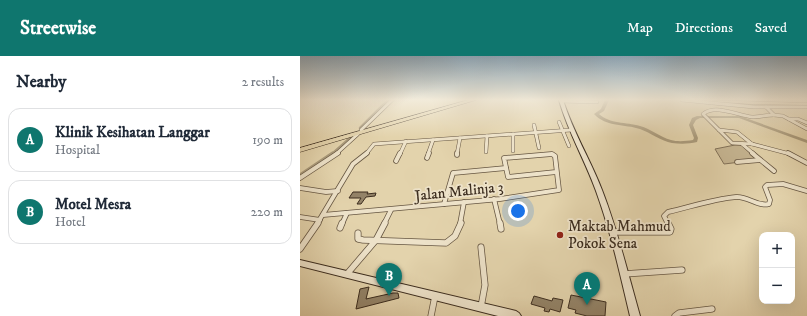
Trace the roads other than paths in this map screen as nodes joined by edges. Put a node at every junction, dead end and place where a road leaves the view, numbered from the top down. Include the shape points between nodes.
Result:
1 (379, 112) edge
2 (425, 112) edge
3 (430, 112) edge
4 (565, 112) edge
5 (704, 112) edge
6 (725, 112) edge
7 (771, 112) edge
8 (774, 115) junction
9 (788, 120) junction
10 (559, 122) dead end
11 (807, 123) edge
12 (534, 125) dead end
13 (807, 128) edge
14 (571, 130) junction
15 (719, 130) junction
16 (563, 131) junction
17 (359, 132) junction
18 (536, 132) junction
19 (513, 134) junction
20 (487, 136) junction
21 (460, 138) junction
22 (433, 140) junction
23 (406, 141) junction
24 (742, 144) junction
25 (752, 144) junction
26 (569, 146) dead end
27 (539, 148) dead end
28 (300, 149) edge
29 (513, 150) dead end
30 (486, 152) dead end
31 (457, 155) dead end
32 (427, 158) dead end
33 (760, 160) junction
34 (396, 161) dead end
35 (737, 162) dead end
36 (807, 163) edge
37 (506, 168) junction
38 (774, 171) dead end
39 (556, 172) junction
40 (300, 178) edge
41 (300, 188) edge
42 (338, 191) junction
43 (807, 191) edge
44 (494, 199) junction
45 (464, 202) junction
46 (444, 204) junction
47 (391, 210) junction
48 (347, 214) junction
49 (323, 215) junction
50 (300, 217) edge
51 (320, 220) junction
52 (340, 228) dead end
53 (501, 229) dead end
54 (612, 232) junction
55 (358, 233) dead end
56 (376, 240) junction
57 (481, 247) dead end
58 (300, 249) edge
59 (300, 263) edge
60 (682, 270) dead end
61 (347, 274) junction
62 (624, 274) junction
63 (435, 296) junction
64 (480, 307) junction
65 (712, 309) dead end
66 (431, 316) edge
67 (516, 316) edge
68 (635, 316) edge
69 (675, 316) edge

1 - 17 street
2 - 17 highway
3 - 17 highway
4 - 14 main road
5 - 15 street
6 - 8 street via 749,117
7 - 8 street
8 - 9 street
9 - 11 street via 798,119
9 - 13 street
10 - 16 street
12 - 18 street
14 - 16 street
14 - 54 main road via 592,172
15 - 24 street via 732,143
15 - 25 street via 737,132
16 - 18 street
16 - 26 street
17 - 28 highway
17 - 40 street via 339,152
18 - 19 street
18 - 27 street
19 - 20 street
19 - 29 street
20 - 21 street
20 - 30 street
21 - 22 street
21 - 31 street
22 - 23 street
22 - 32 street
23 - 34 street
23 - 42 street via 374,144 357,160
24 - 25 street
24 - 33 street
25 - 36 street via 789,153
33 - 35 street
33 - 38 street
37 - 39 street via 508,177
37 - 39 street, Jalan Malinja 3 via 504,158 552,154 555,156
37 - 46 street via 453,173
39 - 44 street, Jalan Malinja 3 via 559,190
41 - 42 street
42 - 49 street
43 - 54 street via 782,184 767,185 765,187 770,200 765,206 737,197 668,212 664,216 670,232
44 - 45 street, Jalan Malinja 3
44 - 53 street
45 - 46 street, Jalan Malinja 3
45 - 56 street via 463,215 456,236 446,243
46 - 47 street, Jalan Malinja 3
47 - 48 street, Jalan Malinja 3
47 - 56 street
48 - 49 street, Jalan Malinja 3
48 - 52 street
49 - 51 street
50 - 51 street
51 - 58 street
54 - 62 main road
55 - 56 street via 358,239
56 - 61 street
57 - 64 street via 485,277 484,300
59 - 61 main road
60 - 62 street
61 - 63 main road
62 - 68 main road
63 - 64 main road
63 - 66 street
64 - 67 main road
65 - 69 street via 679,313

